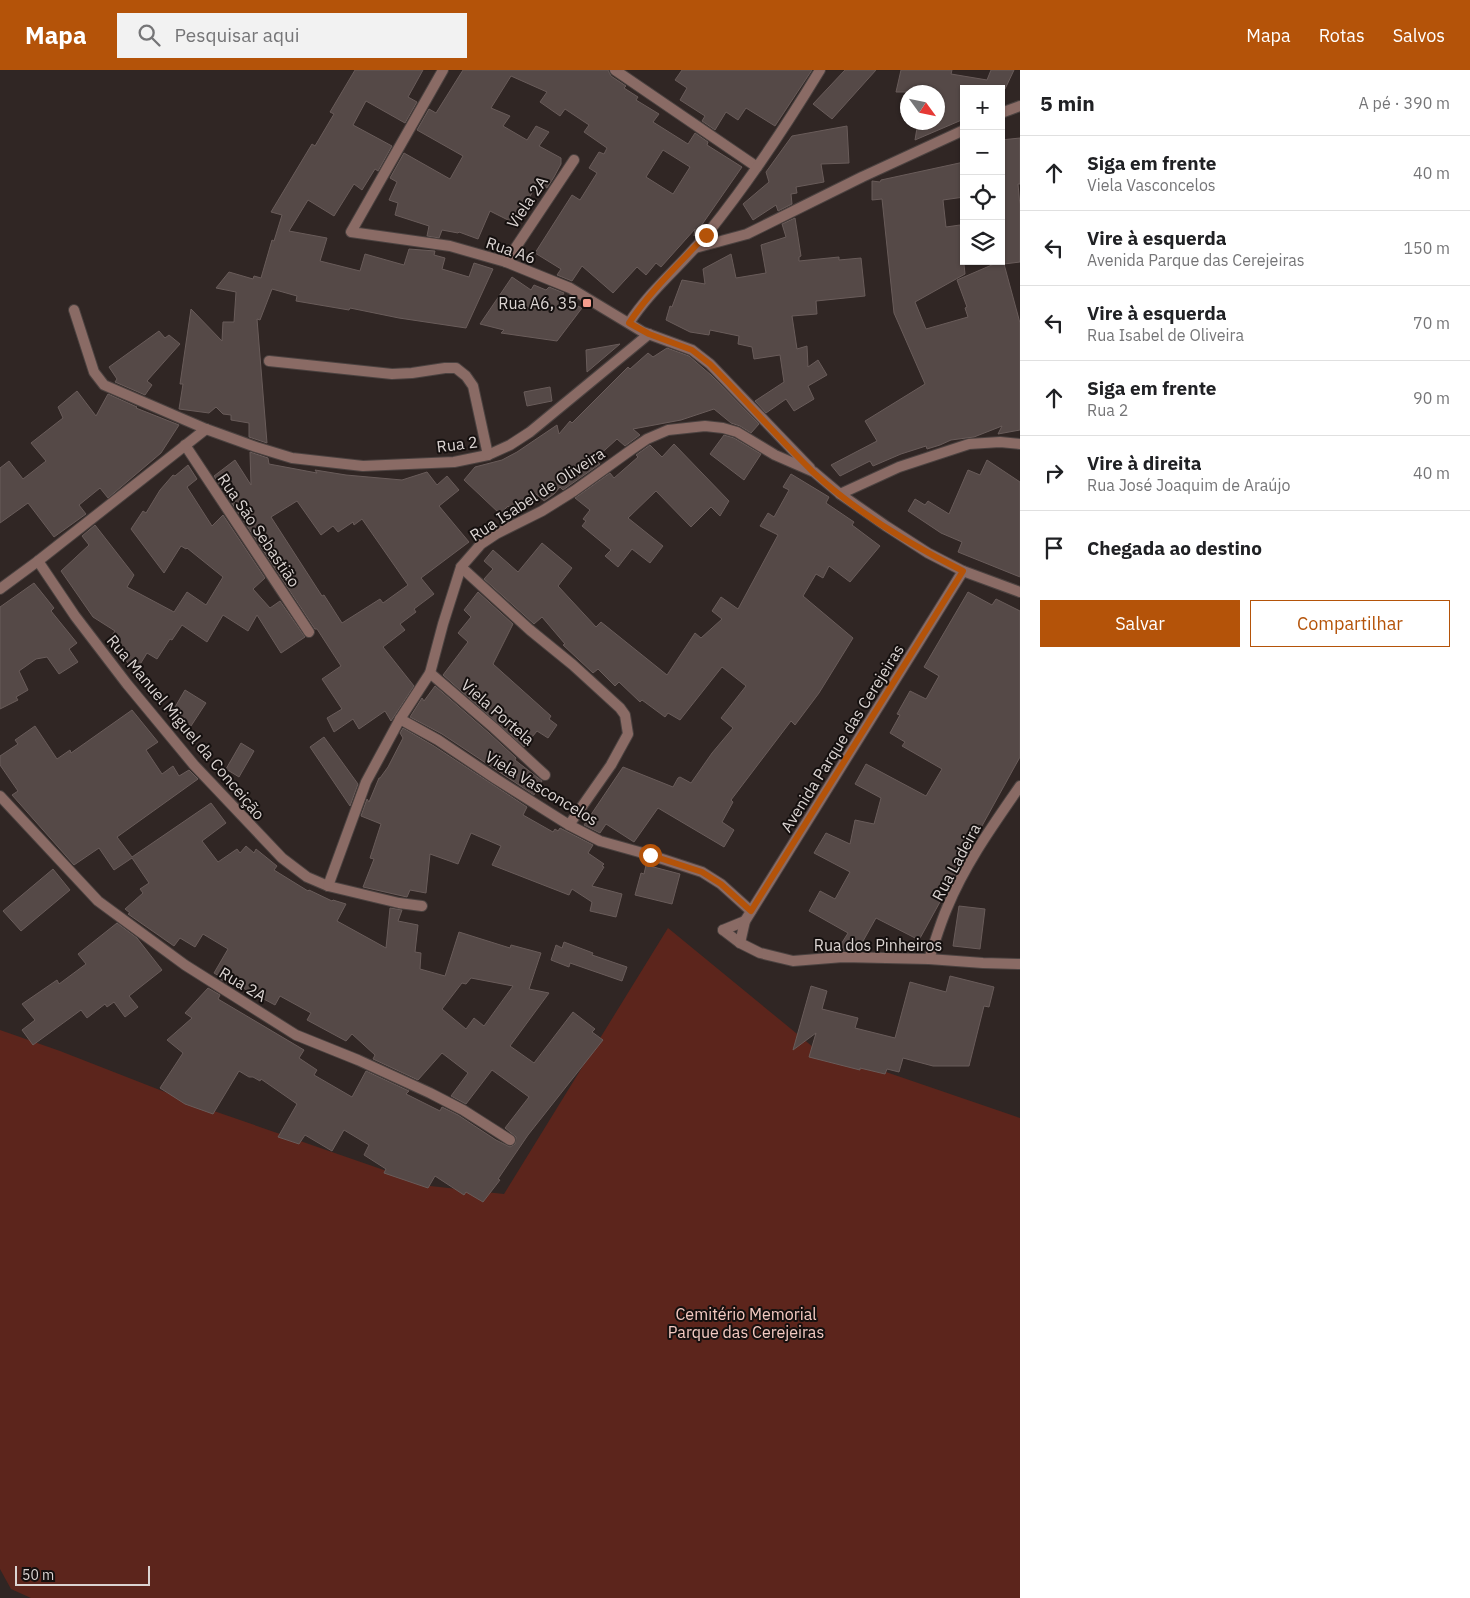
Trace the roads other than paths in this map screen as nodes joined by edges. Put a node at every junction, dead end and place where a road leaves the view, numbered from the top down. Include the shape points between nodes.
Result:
1 (442, 70) edge
2 (615, 70) edge
3 (820, 70) edge
4 (1020, 106) edge
5 (1005, 112) edge
6 (960, 132) edge
7 (574, 160) dead end
8 (756, 167) junction
9 (694, 249) junction
10 (506, 262) junction
11 (74, 310) dead end
12 (629, 323) junction
13 (649, 334) junction
14 (270, 360) dead end
15 (206, 429) junction
16 (1020, 444) edge
17 (185, 445) junction
18 (488, 455) junction
19 (814, 472) junction
20 (840, 494) junction
21 (38, 561) junction
22 (461, 567) junction
23 (963, 571) junction
24 (0, 590) edge
25 (1020, 592) edge
26 (309, 632) dead end
27 (430, 673) junction
28 (400, 719) junction
29 (546, 775) dead end
30 (1020, 786) edge
31 (0, 796) edge
32 (569, 825) junction
33 (328, 886) junction
34 (422, 906) dead end
35 (751, 911) junction
36 (745, 921) junction
37 (740, 943) junction
38 (929, 959) junction
39 (1020, 964) edge
40 (510, 1140) dead end

1 - 10 street, Rua A6 via 351,232 450,246
2 - 8 street
3 - 8 street
4 - 5 street
6 - 9 street via 748,234
7 - 10 street, Viela 2A
8 - 9 street
9 - 12 street
10 - 12 street, Rua A6 via 570,288
11 - 15 street, Rua 2 via 94,372 104,384
12 - 13 street, Rua A6
13 - 18 street, Rua 2 via 530,432
13 - 19 street via 692,350 710,364
14 - 18 street via 392,374 456,368 473,386
15 - 17 street
15 - 18 street, Rua 2 via 292,458 363,466 454,462
16 - 20 street via 969,444 899,466
17 - 21 street
17 - 26 street, Rua São Sebastião
19 - 20 street, Rua Isabel de Oliveira
19 - 22 street, Rua Isabel de Oliveira via 775,455 737,432 704,426 668,430 647,439 542,511 496,534 481,544
20 - 23 street, Rua Isabel de Oliveira via 928,553
21 - 24 street
21 - 33 street, Rua Manuel Miguel da Conceição via 98,648 194,765 282,858 307,877
22 - 27 street, Rua Isabel de Oliveira
22 - 32 street via 625,715 628,734 611,765
23 - 25 street, Rua Isabel de Oliveira
23 - 35 street, Avenida Parque das Cerejeiras
27 - 28 street, Rua Isabel de Oliveira
27 - 29 street, Viela Portela
28 - 32 street, Viela Vasconcelos
28 - 33 street, Rua Isabel de Oliveira via 366,782
30 - 38 street, Rua Ladeira via 972,860 948,907
31 - 40 street, Rua 2A via 98,901 185,965 296,1035 430,1093
32 - 35 street, Viela Vasconcelos via 600,841 702,872
33 - 34 street, Rua Manuel Miguel da Conceição
35 - 36 street, Avenida Parque das Cerejeiras
36 - 37 street, Avenida Parque das Cerejeiras
36 - 37 street, Rua dos Pinheiros via 723,930
37 - 38 street, Rua dos Pinheiros via 760,953 793,961 843,956
38 - 39 street, Rua dos Pinheiros

